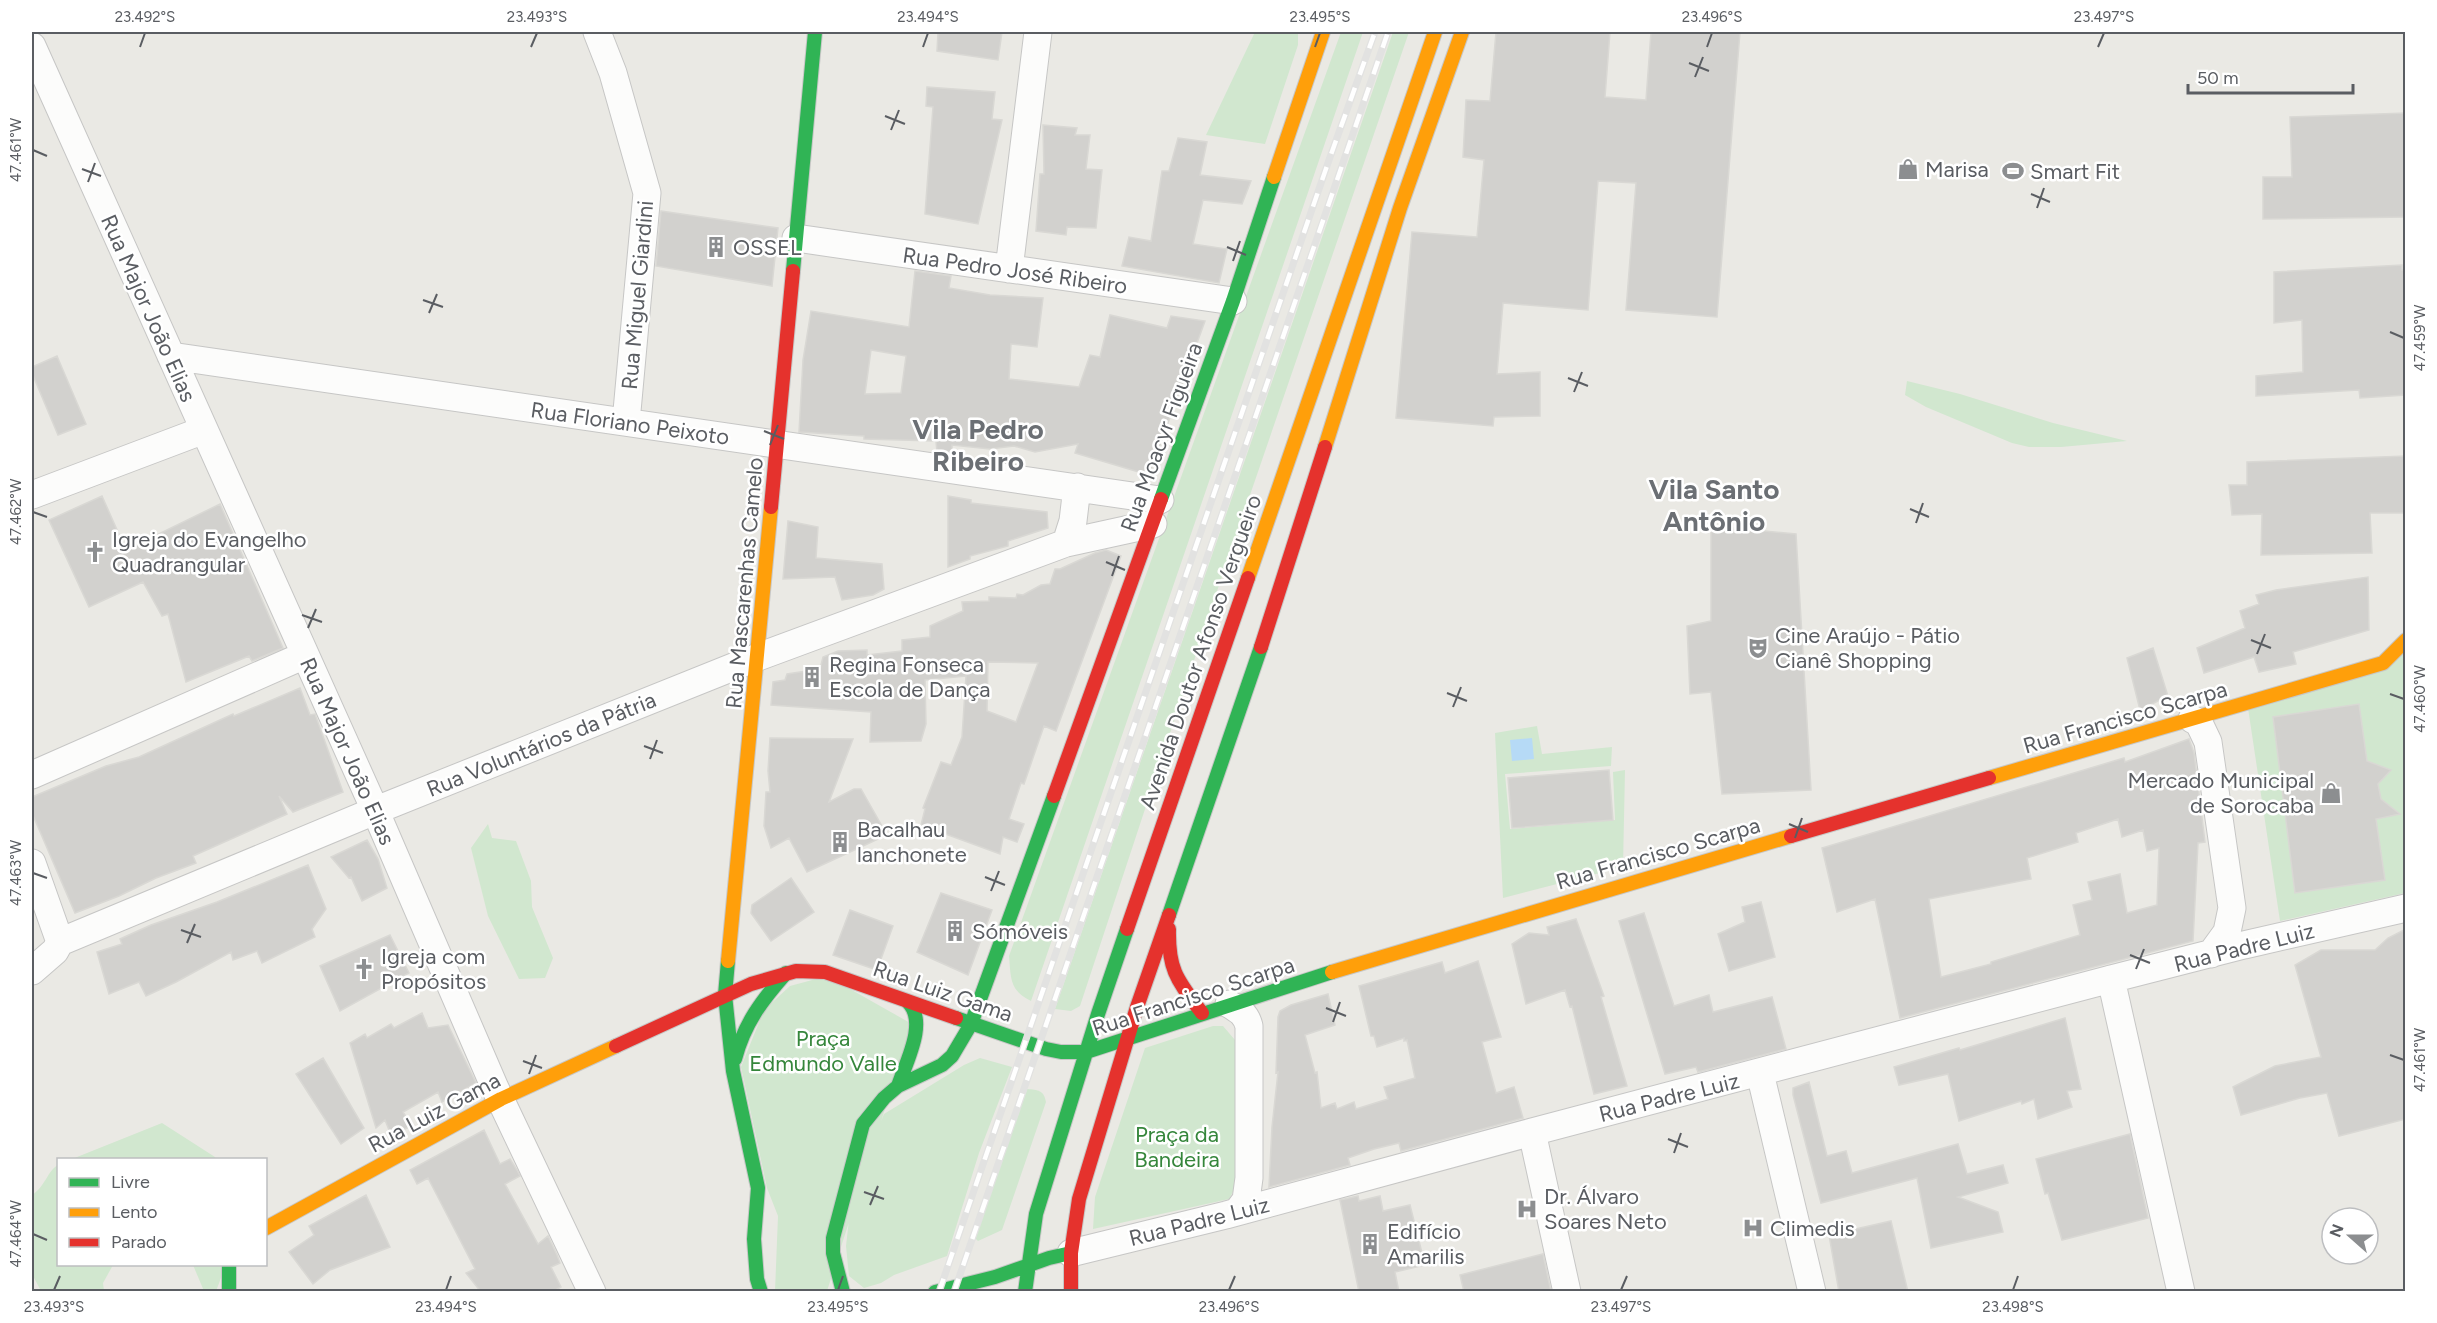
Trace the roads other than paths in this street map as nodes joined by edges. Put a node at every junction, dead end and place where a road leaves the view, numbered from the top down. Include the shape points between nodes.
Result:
1 (597, 32) edge
2 (815, 32) edge
3 (1038, 32) edge
4 (1435, 32) edge
5 (1462, 32) edge
6 (1318, 35) edge
7 (32, 46) edge
8 (796, 238) junction
9 (1009, 269) junction
10 (1233, 302) junction
11 (171, 356) junction
12 (626, 422) junction
13 (204, 430) junction
14 (778, 444) junction
15 (1077, 487) junction
16 (32, 495) edge
17 (1156, 512) junction
18 (1066, 543) junction
19 (2406, 640) edge
20 (305, 655) junction
21 (758, 657) junction
22 (2192, 719) junction
23 (32, 776) edge
24 (375, 810) junction
25 (32, 863) edge
26 (2406, 908) edge
27 (1169, 914) junction
28 (60, 942) junction
29 (2211, 954) junction
30 (32, 971) edge
31 (787, 972) junction
32 (2111, 980) junction
33 (725, 995) junction
34 (908, 1002) junction
35 (1229, 1004) junction
36 (1202, 1013) junction
37 (971, 1024) junction
38 (1128, 1039) junction
39 (1086, 1052) junction
40 (733, 1071) junction
41 (1760, 1073) junction
42 (898, 1086) junction
43 (501, 1099) junction
44 (1532, 1132) junction
45 (1237, 1212) junction
46 (267, 1227) edge
47 (754, 1239) junction
48 (1071, 1253) junction
49 (1028, 1265) junction
50 (229, 1266) edge
51 (743, 1271) dead end
52 (230, 1290) edge
53 (592, 1292) edge
54 (761, 1292) edge
55 (843, 1292) edge
56 (935, 1292) edge
57 (1025, 1292) edge
58 (1071, 1292) edge
59 (1567, 1292) edge
60 (1812, 1292) edge
61 (2181, 1292) edge

1 - 12 street, Rua Miguel Giardini via 613,73 647,193
2 - 8 main road, Rua Mascarenhas Camelo
3 - 9 street
4 - 39 main road, Avenida Doutor Afonso Vergueiro
5 - 27 main road via 1400,208 1242,708
6 - 10 main road, Rua Moacyr Figueira
7 - 11 street, Rua Major João Elias
8 - 9 street, Rua Pedro José Ribeiro
8 - 14 main road, Rua Mascarenhas Camelo
9 - 10 street, Rua Pedro José Ribeiro
10 - 17 main road, Rua Moacyr Figueira
11 - 12 street, Rua Floriano Peixoto
11 - 13 street, Rua Major João Elias
12 - 14 street, Rua Floriano Peixoto
13 - 16 street
13 - 20 street, Rua Major João Elias
14 - 15 street, Rua Floriano Peixoto
14 - 21 main road, Rua Mascarenhas Camelo
15 - 17 street, Rua Floriano Peixoto
15 - 18 street
17 - 18 street, Rua Voluntários da Pátria
17 - 37 main road, Rua Moacyr Figueira
18 - 21 street, Rua Voluntários da Pátria
19 - 22 main road, Rua Francisco Scarpa via 2383,663
20 - 23 street
20 - 24 street, Rua Major João Elias
21 - 24 street, Rua Voluntários da Pátria
21 - 33 main road, Rua Mascarenhas Camelo
22 - 29 street via 2199,723 2208,742 2232,908 2227,932
22 - 35 main road, Rua Francisco Scarpa
24 - 28 street, Rua Voluntários da Pátria
24 - 43 street, Rua Major João Elias
25 - 28 street
26 - 29 street, Rua Padre Luiz
27 - 36 main road via 1168,957 1174,977
27 - 38 main road
28 - 30 street, Rua Voluntários da Pátria
29 - 32 street, Rua Padre Luiz
31 - 33 main road, Rua Luiz Gama
31 - 34 main road, Rua Luiz Gama via 813,969
31 - 40 main road via 753,1010
32 - 41 street, Rua Padre Luiz
32 - 61 street
33 - 40 main road
33 - 43 main road, Rua Luiz Gama
34 - 37 main road, Rua Luiz Gama
34 - 42 main road via 916,1010 918,1026
35 - 36 main road, Rua Francisco Scarpa
35 - 45 street via 1240,1010 1249,1026 1249,1178 1246,1200
36 - 38 main road, Rua Francisco Scarpa
37 - 39 main road, Rua Luiz Gama via 1046,1049
37 - 42 main road via 942,1065
38 - 39 main road, Rua Francisco Scarpa
38 - 48 main road via 1079,1199
39 - 49 main road, Avenida Doutor Afonso Vergueiro via 1041,1194
40 - 47 main road via 758,1188
41 - 44 street, Rua Padre Luiz
41 - 60 street
42 - 55 main road via 863,1124 842,1197 833,1253
43 - 46 main road, Rua Luiz Gama
43 - 53 street, Rua Major João Elias
44 - 45 street, Rua Padre Luiz
44 - 59 street
45 - 48 street, Rua Padre Luiz
47 - 51 main road
47 - 54 main road
48 - 49 main road, Rua Padre Luiz
48 - 58 main road
49 - 56 main road, Rua Padre Luiz
49 - 57 main road, Avenida Doutor Afonso Vergueiro
50 - 52 main road

